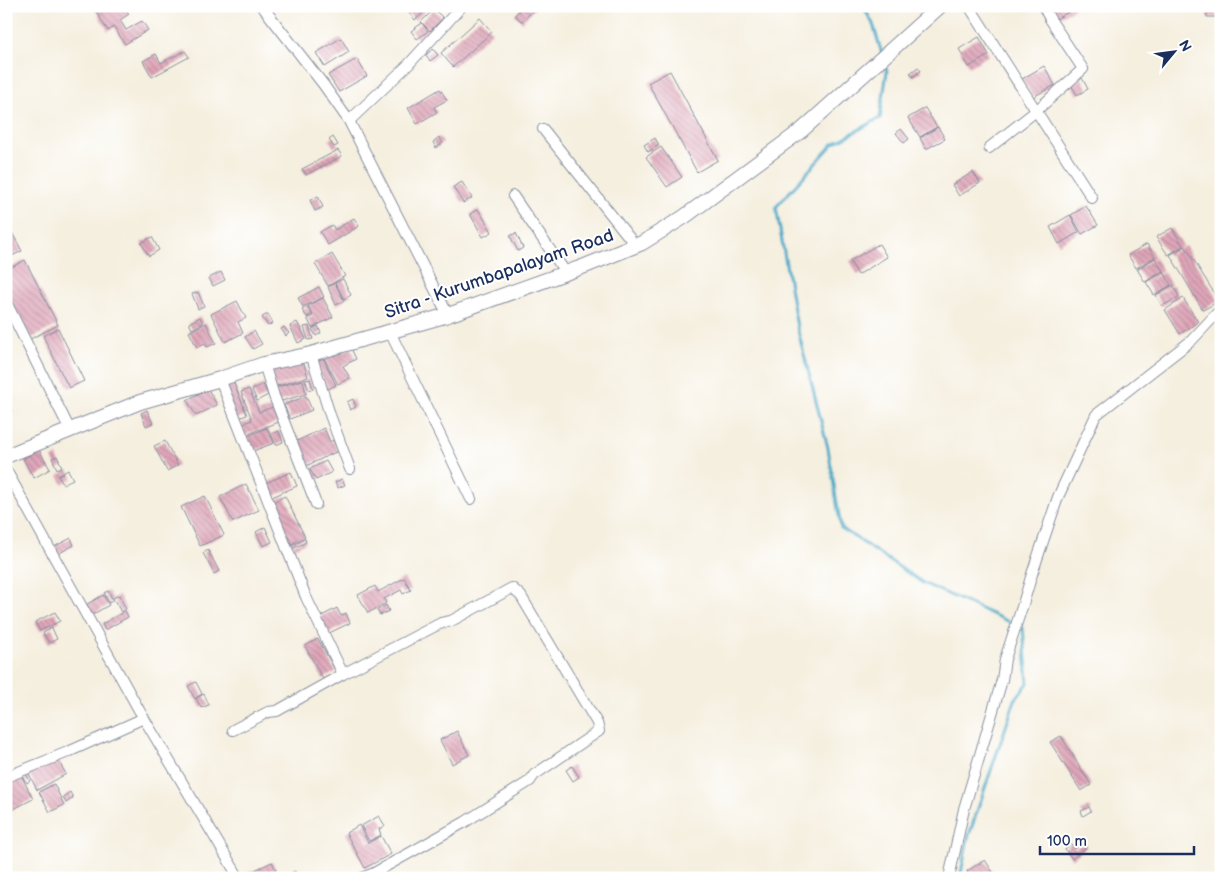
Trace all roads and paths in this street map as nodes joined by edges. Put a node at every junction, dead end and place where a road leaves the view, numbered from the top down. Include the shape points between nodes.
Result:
1 (262, 6) edge
2 (462, 6) edge
3 (940, 6) edge
4 (969, 6) edge
5 (1043, 6) edge
6 (1036, 111) junction
7 (349, 121) junction
8 (543, 129) dead end
9 (988, 148) dead end
10 (513, 196) dead end
11 (1092, 198) dead end
12 (636, 246) junction
13 (566, 273) junction
14 (6, 302) edge
15 (1221, 310) edge
16 (448, 315) junction
17 (390, 332) junction
18 (312, 354) junction
19 (264, 364) junction
20 (220, 379) junction
21 (70, 430) junction
22 (6, 456) edge
23 (350, 469) dead end
24 (6, 470) edge
25 (471, 499) dead end
26 (316, 504) dead end
27 (344, 674) junction
28 (144, 718) junction
29 (233, 730) dead end
30 (6, 777) edge
31 (239, 878) edge
32 (362, 878) edge
33 (950, 878) edge

1 - 7 street
2 - 7 street via 408,65
3 - 12 main road, Sitra - Kurumbapalayam Road via 802,130 684,218
4 - 6 street
5 - 6 street via 1083,69
6 - 9 street
6 - 11 street
7 - 16 street
8 - 12 street
10 - 13 street
12 - 13 main road, Sitra - Kurumbapalayam Road
13 - 16 main road, Sitra - Kurumbapalayam Road
14 - 21 street
15 - 33 street via 1190,340 1096,415 1058,497 1005,659 1002,680 964,809
16 - 17 main road, Sitra - Kurumbapalayam Road
17 - 18 main road, Sitra - Kurumbapalayam Road
17 - 25 street
18 - 19 main road, Sitra - Kurumbapalayam Road
18 - 23 street
19 - 20 main road, Sitra - Kurumbapalayam Road
19 - 26 street
20 - 21 main road, Sitra - Kurumbapalayam Road via 140,402
20 - 27 street via 306,597
21 - 22 main road, Sitra - Kurumbapalayam Road
24 - 28 street
27 - 29 street via 277,711 268,712
27 - 32 street via 512,588 521,596 600,731 465,822
28 - 30 street
28 - 31 street

